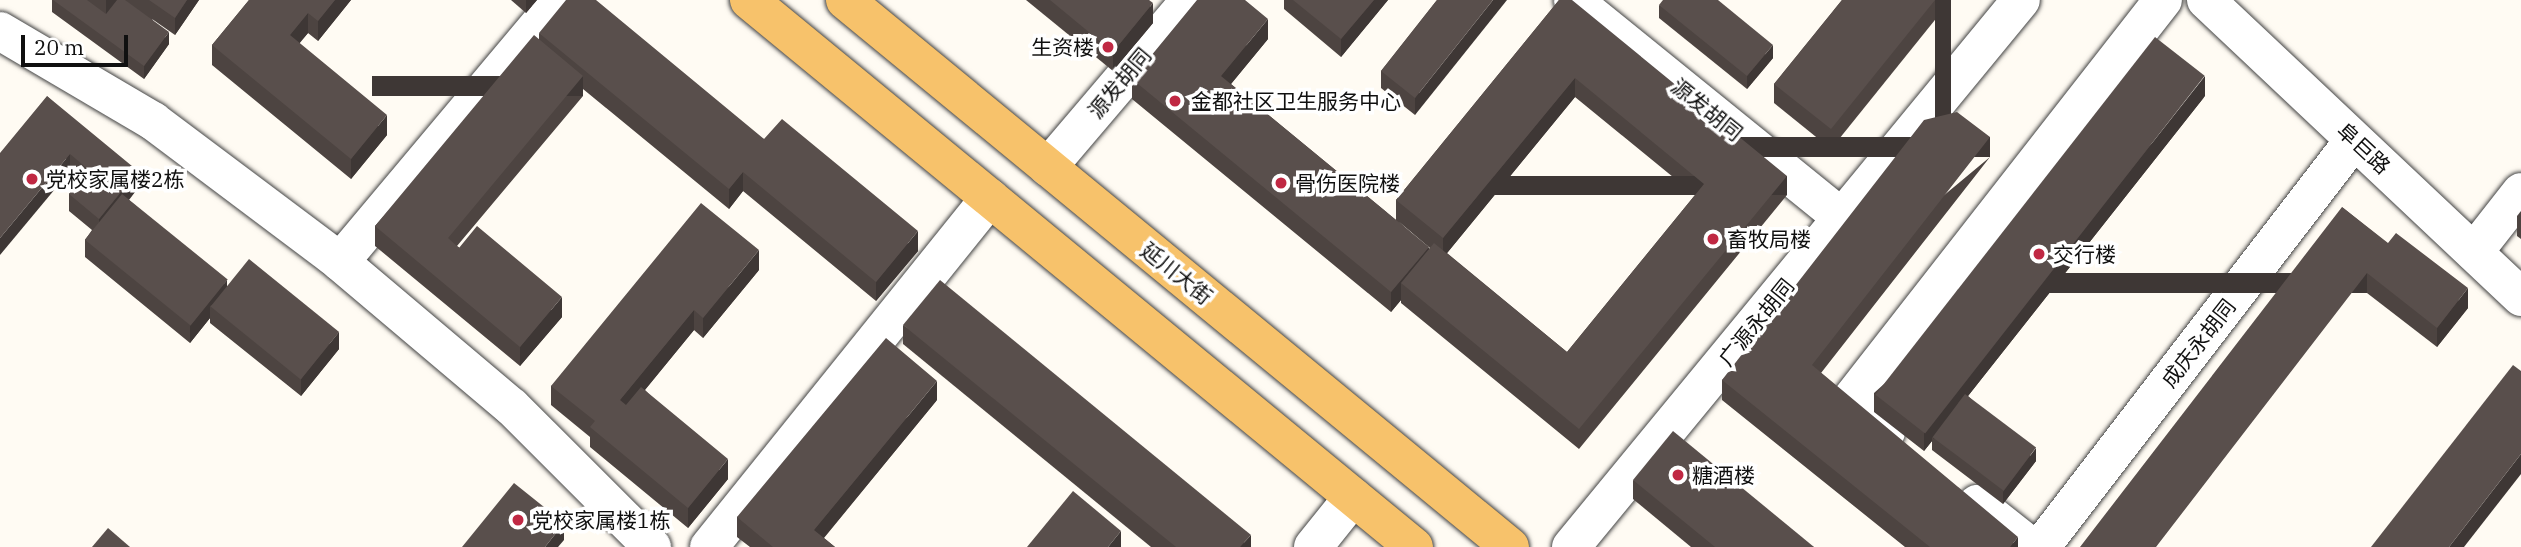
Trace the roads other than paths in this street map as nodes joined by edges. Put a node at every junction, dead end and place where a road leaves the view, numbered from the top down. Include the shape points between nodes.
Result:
1 (8, 0) edge
2 (560, 0) edge
3 (749, 0) edge
4 (845, 0) edge
5 (1190, 0) edge
6 (1573, 0) edge
7 (2021, 0) edge
8 (2163, 0) edge
9 (2206, 0) edge
10 (0, 12) edge
11 (0, 30) edge
12 (2354, 140) junction
13 (1048, 167) junction
14 (2521, 192) edge
15 (990, 198) junction
16 (1842, 218) junction
17 (2474, 252) junction
18 (340, 262) junction
19 (2521, 296) edge
20 (1913, 453) edge
21 (1945, 479) edge
22 (1353, 497) junction
23 (652, 547) edge
24 (709, 547) edge
25 (1313, 547) edge
26 (1414, 547) edge
27 (1510, 547) edge
28 (1571, 547) edge
29 (2031, 547) edge
30 (2041, 547) edge

1 - 10 street
2 - 18 street
3 - 15 main road
4 - 13 main road, 延川大街
5 - 13 street, 源发胡同
6 - 16 street, 源发胡同
7 - 16 street, 广源永胡同
8 - 20 street via 1849,402
9 - 12 street, 阜巨路
11 - 18 street via 153,121
12 - 17 street, 阜巨路
12 - 30 street, 成庆永胡同
13 - 27 main road, 延川大街
14 - 17 street
15 - 22 main road
15 - 24 street
16 - 28 street, 广源永胡同
17 - 19 street, 阜巨路
18 - 23 street via 512,407
21 - 29 street
22 - 25 street
22 - 26 main road

